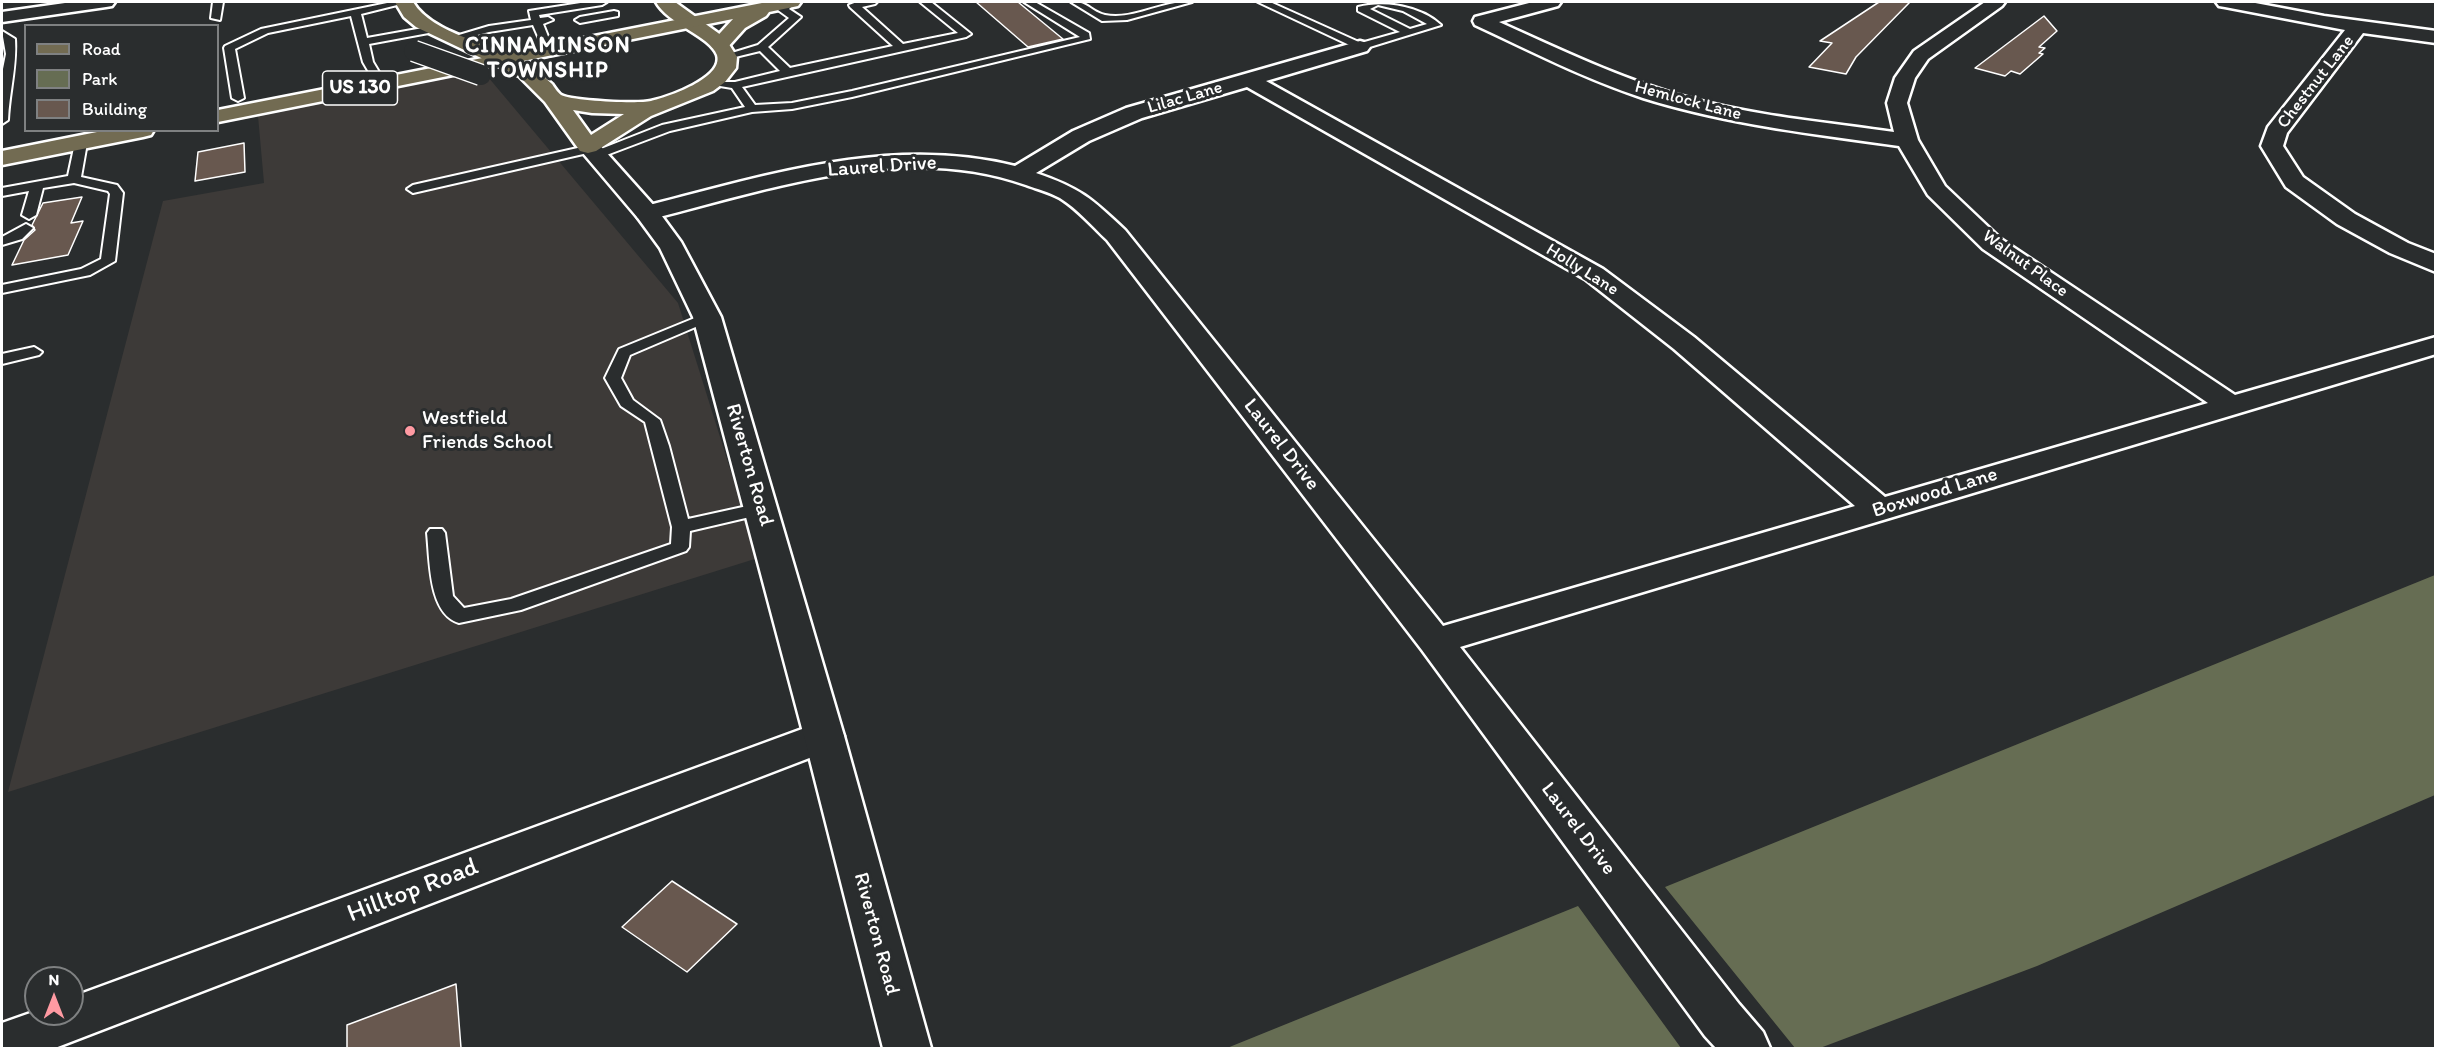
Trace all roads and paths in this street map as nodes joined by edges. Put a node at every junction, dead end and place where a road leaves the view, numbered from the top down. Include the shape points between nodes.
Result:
1 (106, 2) edge
2 (218, 2) edge
3 (404, 2) edge
4 (602, 2) edge
5 (736, 2) edge
6 (791, 2) edge
7 (872, 2) edge
8 (925, 2) edge
9 (1029, 2) edge
10 (1076, 2) edge
11 (1187, 2) edge
12 (1263, 2) edge
13 (1376, 2) edge
14 (1552, 2) edge
15 (1996, 2) edge
16 (2225, 2) edge
17 (85, 3) edge
18 (355, 12) junction
19 (613, 12) edge
20 (676, 12) edge
21 (2, 17) edge
22 (579, 17) dead end
23 (216, 18) dead end
24 (544, 27) junction
25 (2358, 27) junction
26 (434, 29) junction
27 (1409, 33) junction
28 (2, 34) edge
29 (2436, 37) edge
30 (454, 38) junction
31 (363, 42) junction
32 (1360, 47) junction
33 (762, 48) junction
34 (901, 48) junction
35 (723, 50) junction
36 (414, 51) dead end
37 (481, 51) junction
38 (502, 60) junction
39 (374, 72) junction
40 (788, 72) junction
41 (482, 75) dead end
42 (1250, 80) junction
43 (714, 82) junction
44 (735, 85) junction
45 (238, 98) junction
46 (556, 100) junction
47 (219, 102) edge
48 (652, 108) junction
49 (752, 108) junction
50 (219, 116) edge
51 (2, 120) edge
52 (125, 132) edge
53 (79, 137) edge
54 (1907, 140) junction
55 (2, 145) edge
56 (592, 150) junction
57 (2, 158) edge
58 (1019, 173) junction
59 (74, 179) junction
60 (38, 186) junction
61 (413, 189) dead end
62 (2, 192) edge
63 (647, 213) junction
64 (2, 241) edge
65 (2436, 264) edge
66 (2, 289) edge
67 (707, 317) junction
68 (2436, 345) edge
69 (34, 352) dead end
70 (2, 359) edge
71 (2231, 405) junction
72 (762, 508) junction
73 (1880, 510) junction
74 (681, 527) junction
75 (436, 533) dead end
76 (1435, 641) junction
77 (824, 736) junction
78 (2, 1046) edge
79 (907, 1048) edge
80 (1746, 1048) edge

1 - 17 street
2 - 23 lane
3 - 18 lane
3 - 26 main road, Riverton Road via 414,19
4 - 24 lane via 533,13
5 - 20 main road, US 130
6 - 20 main road, US 130
6 - 33 lane via 783,10 796,17
6 - 35 main road via 738,24
7 - 34 lane via 855,5
8 - 34 lane via 966,33
9 - 49 lane via 1085,35 1085,39 852,94 792,106
10 - 11 lane via 1102,18 1127,17
12 - 32 lane
13 - 27 lane via 1362,9
13 - 27 lane via 1406,9 1436,25
14 - 54 street, Hemlock Lane via 1482,21 1611,79 1684,103 1762,120
15 - 54 street, Walnut Place via 1921,55 1905,78 1897,103
16 - 25 street
17 - 21 street
18 - 31 lane
18 - 45 lane via 265,31 229,48
19 - 20 main road, US 130
19 - 22 lane
19 - 24 main road, US 130
20 - 35 main road
20 - 38 main road, US 130
24 - 30 lane via 489,29
24 - 37 main road, US 130
25 - 29 street
25 - 65 street, Chestnut Lane via 2276,132 2272,146 2294,182 2346,219
26 - 30 main road, Riverton Road
26 - 31 lane
27 - 32 lane
28 - 51 lane via 10,39 11,54
30 - 37 main road, Riverton Road
31 - 39 lane
32 - 42 street, Lilac Lane
33 - 35 lane
33 - 40 lane
34 - 40 lane
35 - 43 main road via 726,66
36 - 41 street, bridge
37 - 38 main road, Riverton Road
37 - 39 main road, US 130
38 - 46 main road, Riverton Road via 525,70
38 - 50 main road, US 130
39 - 45 main road, US 130
40 - 44 lane
42 - 58 street, Lilac Lane via 1134,113 1081,136
42 - 73 street, Holly Lane via 1594,274 1684,343
43 - 44 lane
43 - 48 main road
44 - 49 lane
45 - 47 main road, US 130
46 - 48 main road via 592,107
46 - 56 main road, Riverton Road
48 - 56 main road via 616,127
49 - 56 lane
52 - 53 main road
53 - 55 main road
53 - 57 main road
53 - 59 lane
54 - 71 street, Walnut Place via 1936,190 1992,244
56 - 61 lane
56 - 63 street, Riverton Road
58 - 63 street, Laurel Drive via 925,161 848,166
58 - 76 street, Laurel Drive via 1062,189 1082,202 1116,235
59 - 60 lane
59 - 66 lane via 112,188 117,193 108,261 85,272
60 - 62 lane
60 - 64 lane via 27,222 17,236
63 - 67 street, Riverton Road via 672,247
67 - 72 street, Riverton Road
67 - 74 lane via 624,352 613,378 627,403 652,420
68 - 71 street, Boxwood Lane
69 - 70 lane
71 - 73 street, Boxwood Lane
72 - 74 lane
72 - 77 street, Riverton Road
73 - 76 street, Boxwood Lane
74 - 75 lane via 681,547 514,605 459,616 444,597
76 - 80 street, Laurel Drive
77 - 78 street, Hilltop Road
77 - 79 street, Riverton Road

